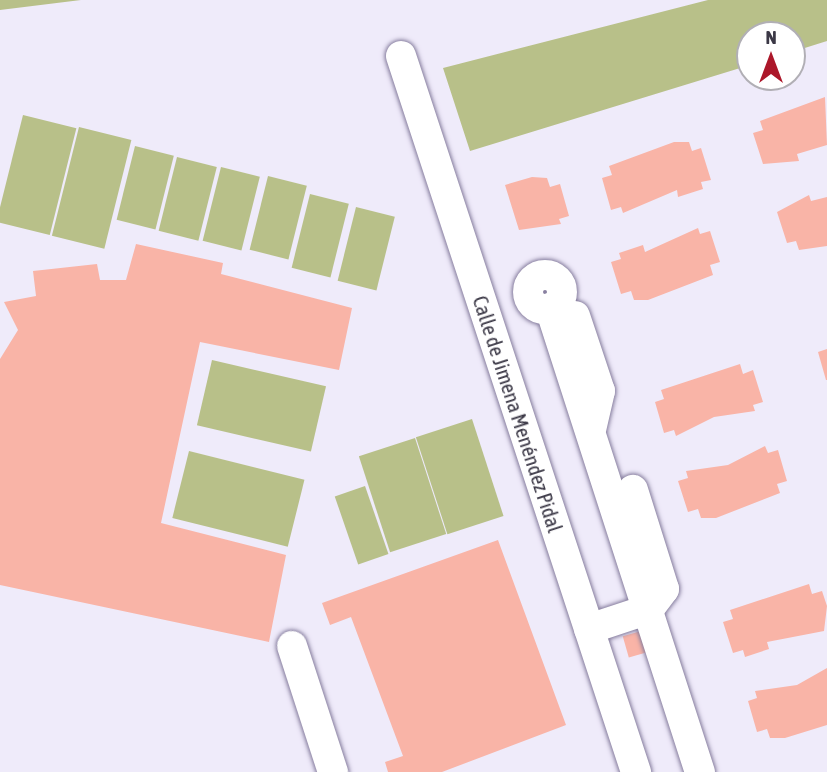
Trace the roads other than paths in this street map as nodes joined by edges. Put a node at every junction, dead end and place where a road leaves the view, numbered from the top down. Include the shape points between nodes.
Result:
1 (401, 56) dead end
2 (562, 312) dead end
3 (633, 490) dead end
4 (649, 608) junction
5 (589, 629) junction
6 (292, 646) dead end
7 (690, 674) dead end
8 (690, 742) junction
9 (332, 772) edge
10 (635, 772) edge
11 (700, 772) edge
12 (720, 772) edge

1 - 5 street, Calle de Jimena Menéndez Pidal
2 - 4 street via 591,433
3 - 4 street via 664,589
4 - 5 street
4 - 7 street via 672,617
4 - 8 street
5 - 10 street, Calle de Jimena Menéndez Pidal
6 - 9 street
8 - 11 street
8 - 12 street

